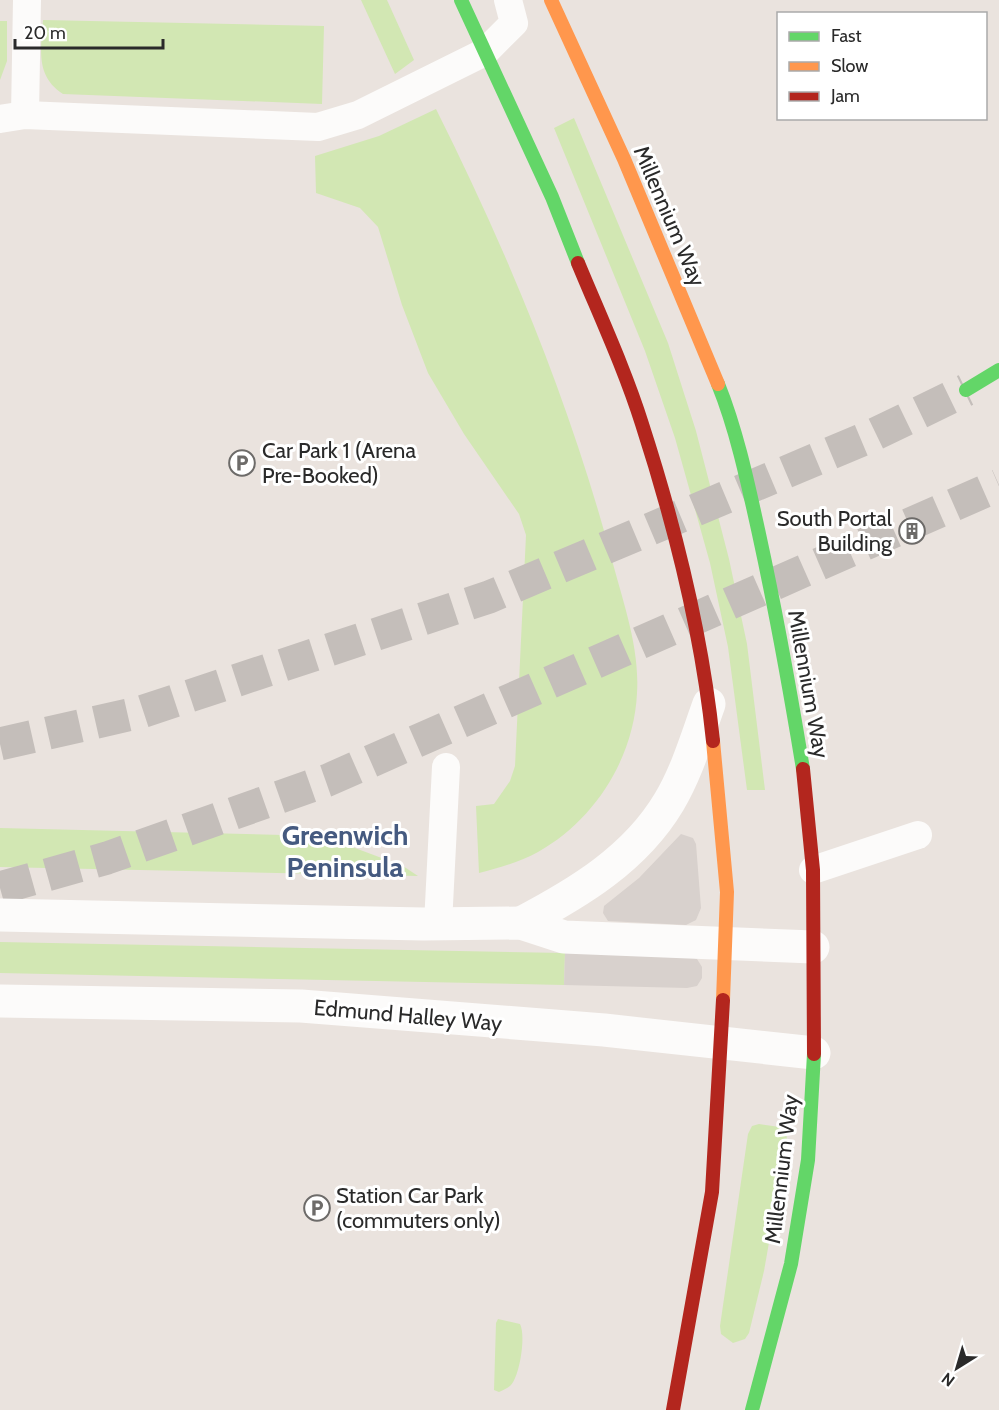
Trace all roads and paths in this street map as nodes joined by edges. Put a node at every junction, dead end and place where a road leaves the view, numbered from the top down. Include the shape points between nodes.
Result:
1 (27, 0) edge
2 (461, 0) edge
3 (508, 0) edge
4 (551, 0) edge
5 (485, 52) junction
6 (12, 117) edge
7 (999, 370) edge
8 (966, 390) tunnel mouth
9 (709, 704) junction
10 (446, 767) dead end
11 (918, 835) dead end
12 (813, 870) junction
13 (0, 915) edge
14 (520, 923) junction
15 (438, 924) junction
16 (727, 942) junction
17 (813, 947) junction
18 (0, 1001) edge
19 (722, 1044) junction
20 (814, 1053) junction
21 (674, 1410) edge
22 (752, 1410) edge

1 - 6 lane
2 - 5 main road
3 - 5 lane via 514,23
4 - 12 main road, Millennium Way via 624,159 726,404 784,649 807,798
5 - 6 lane via 358,115 318,127
5 - 9 main road via 552,197 642,423 682,563
7 - 8 main road
9 - 14 street via 689,762 651,830 614,865 573,895
9 - 16 main road via 727,892
10 - 15 lane
11 - 12 lane
12 - 17 main road, Millennium Way
13 - 15 street
14 - 15 street
14 - 16 street via 564,937
16 - 17 street
16 - 19 main road
17 - 20 main road, Millennium Way
18 - 19 street, Edmund Halley Way via 301,1006 604,1030
19 - 20 street, Edmund Halley Way
19 - 21 main road via 712,1192
20 - 22 main road, Millennium Way via 808,1160 791,1264

